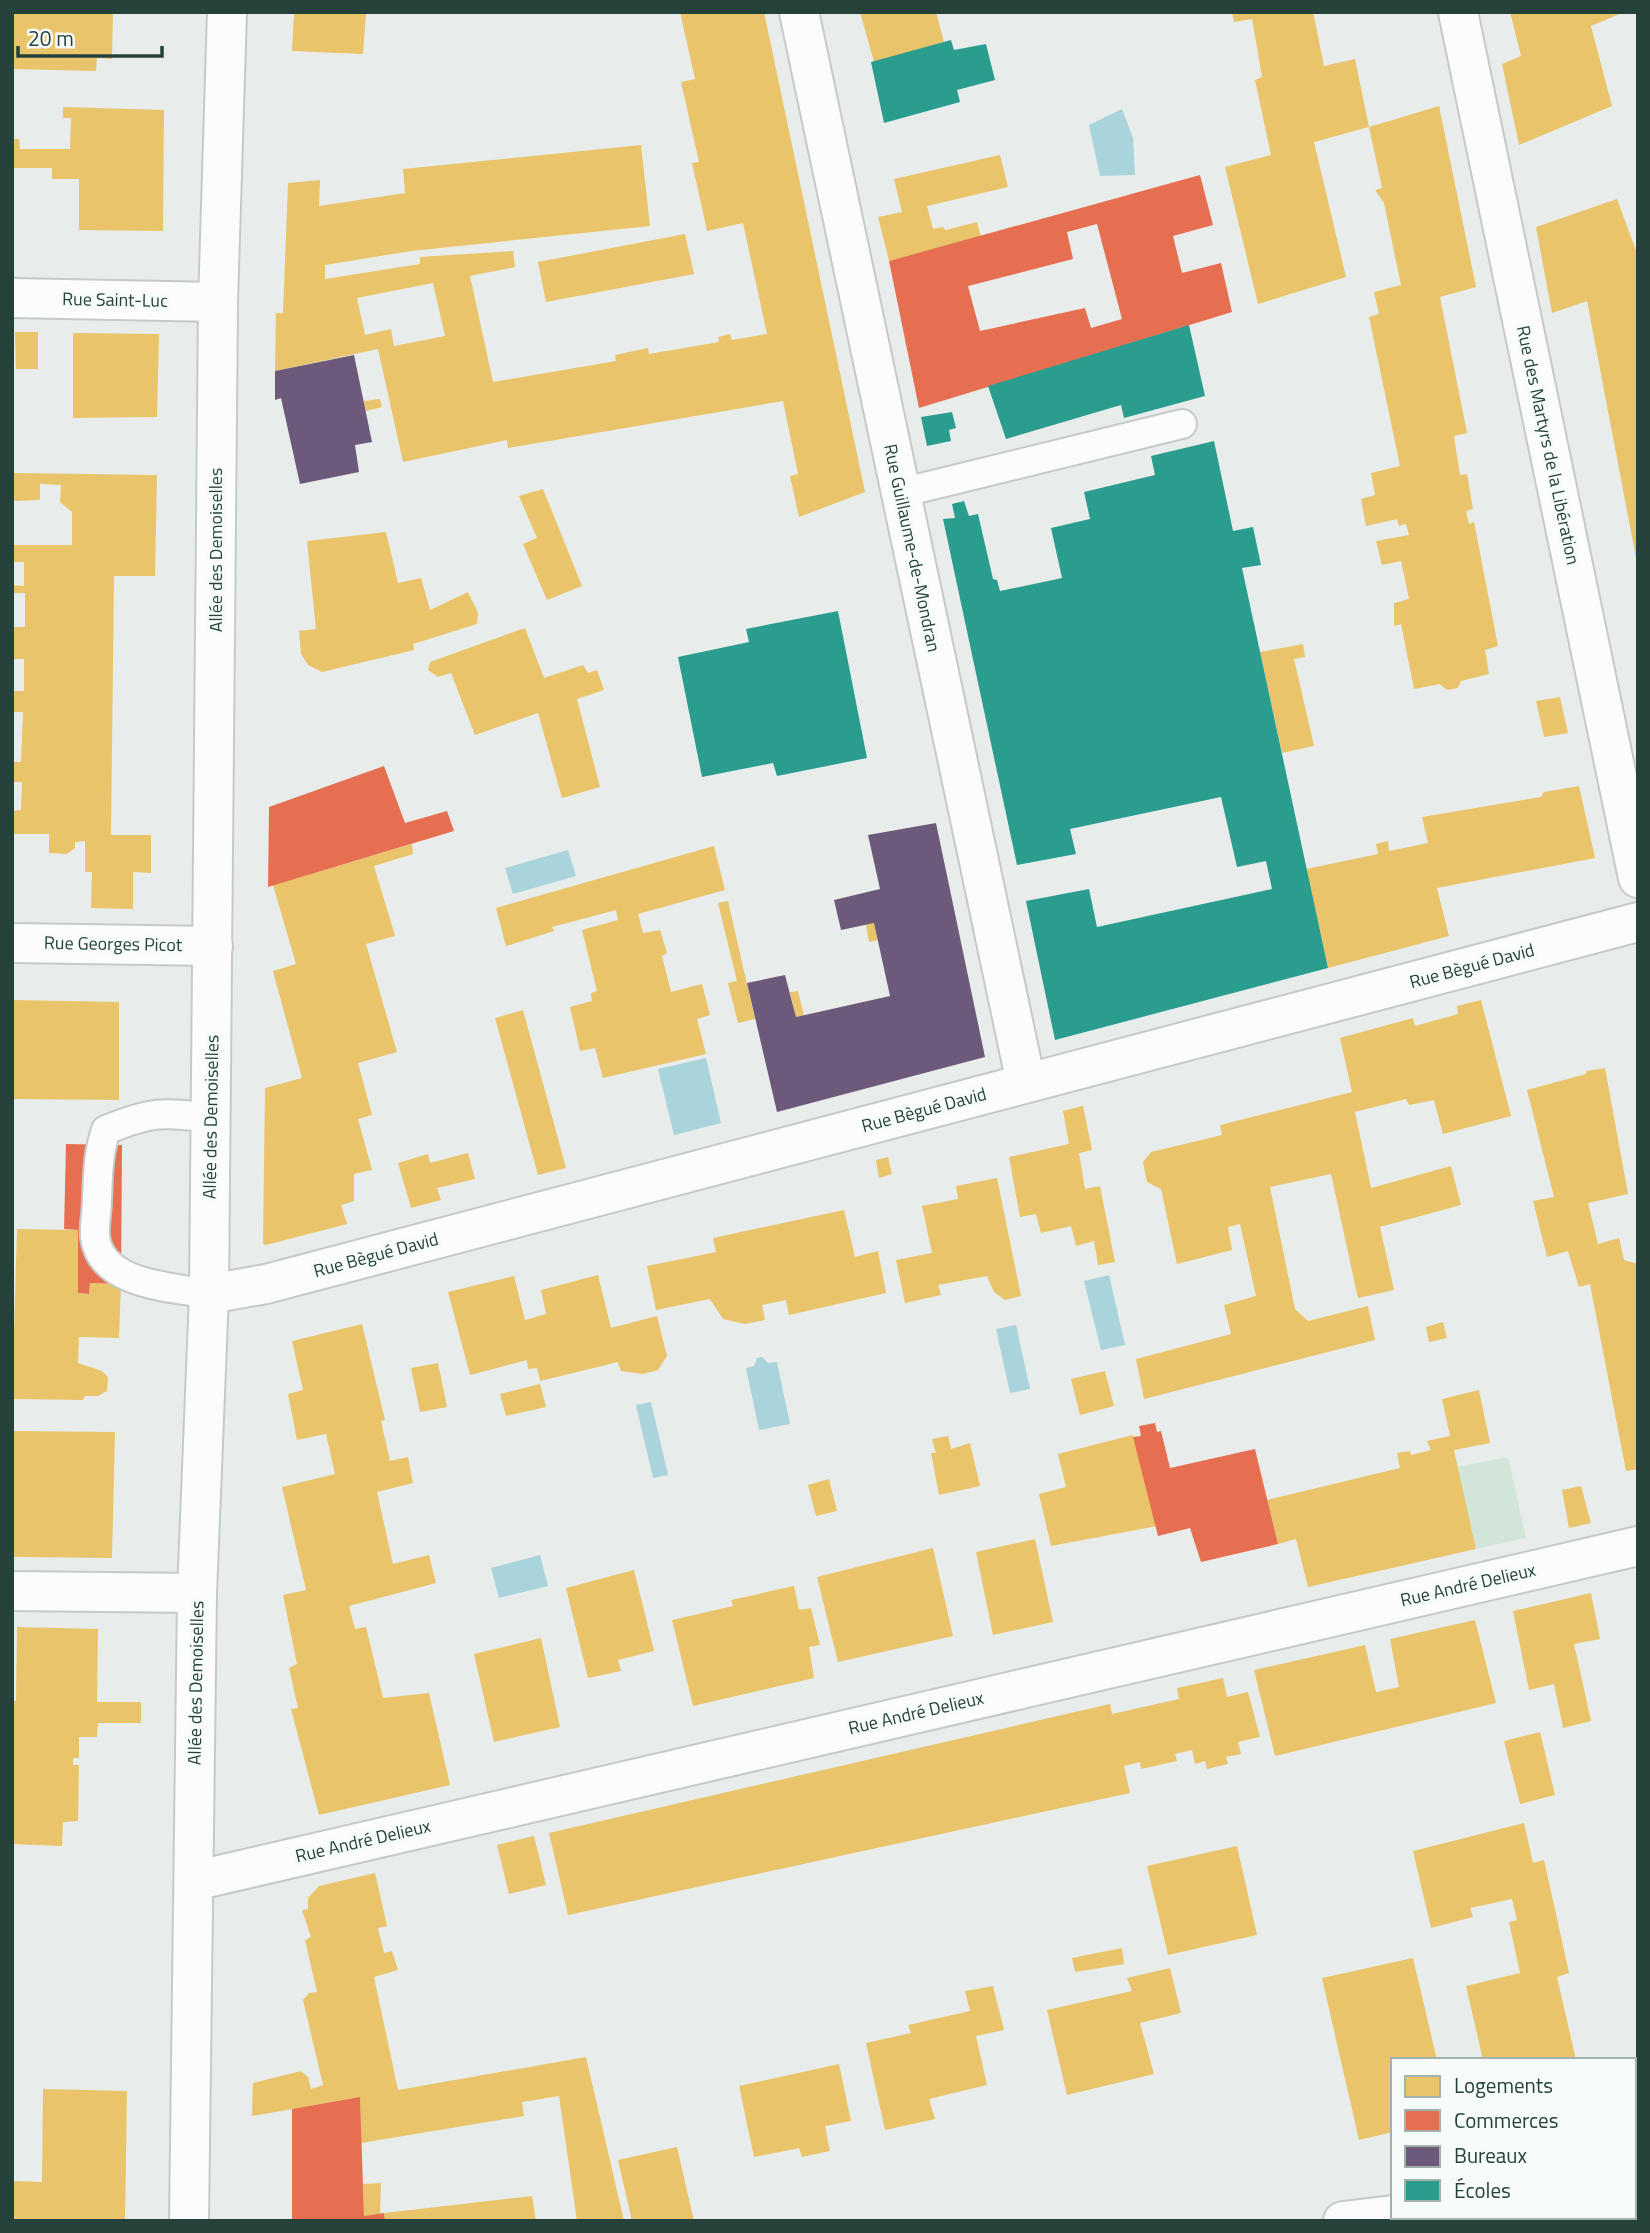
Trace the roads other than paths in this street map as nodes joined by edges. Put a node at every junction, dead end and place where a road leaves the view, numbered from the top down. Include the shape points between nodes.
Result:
1 (227, 12) edge
2 (799, 12) edge
3 (1458, 12) edge
4 (12, 298) edge
5 (218, 302) junction
6 (1182, 424) dead end
7 (900, 493) junction
8 (1638, 878) edge
9 (1638, 922) edge
10 (12, 943) edge
11 (213, 946) junction
12 (1026, 1083) junction
13 (211, 1118) junction
14 (209, 1294) junction
15 (1638, 1546) edge
16 (12, 1591) edge
17 (197, 1593) junction
18 (194, 1881) junction
19 (1391, 2215) edge
20 (189, 2221) edge
21 (1343, 2221) edge

1 - 5 street, Allée des Demoiselles
2 - 7 street, Rue Guillaume-de-Mondran
3 - 8 street, Rue des Martyrs de la Libération
4 - 5 street, Rue Saint-Luc
5 - 11 street, Allée des Demoiselles
6 - 7 lane
7 - 12 street, Rue Guillaume-de-Mondran
9 - 12 street, Rue Bègué David
10 - 11 street, Rue Georges Picot
11 - 13 street, Allée des Demoiselles
12 - 14 street, Rue Bègué David via 266,1284
13 - 14 street, Allée des Demoiselles
13 - 14 lane via 164,1112 106,1130 99,1151 95,1240 105,1259 121,1273 144,1283
14 - 17 street, Allée des Demoiselles
15 - 18 street, Rue André Delieux
16 - 17 street
17 - 18 street, Allée des Demoiselles
18 - 20 street, Allée des Demoiselles
19 - 21 street

